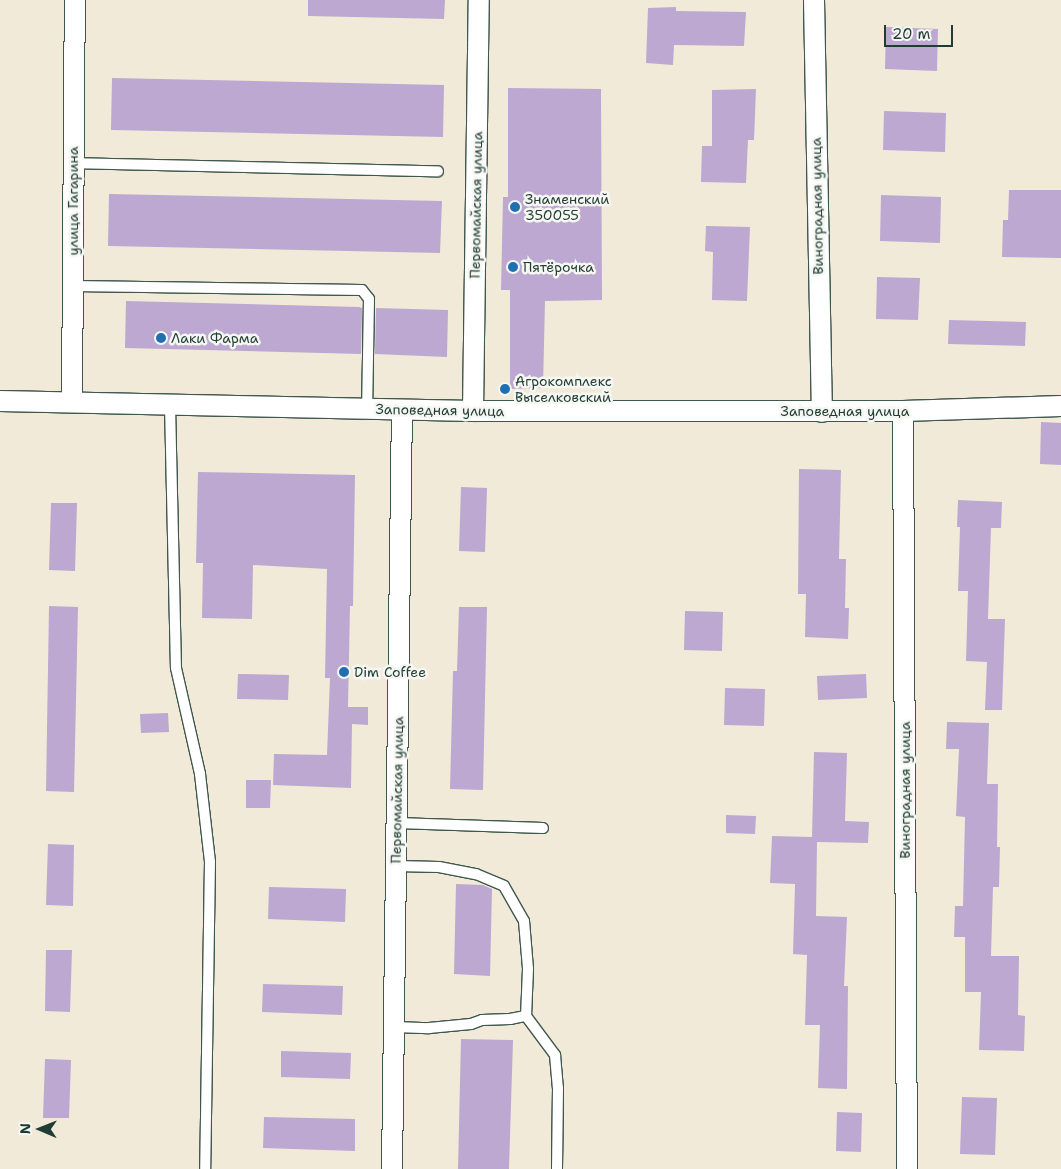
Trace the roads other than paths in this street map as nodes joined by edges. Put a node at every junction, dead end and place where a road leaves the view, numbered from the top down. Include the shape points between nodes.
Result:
1 (75, 0) edge
2 (479, 0) edge
3 (814, 0) edge
4 (73, 163) junction
5 (438, 171) dead end
6 (72, 286) junction
7 (0, 401) edge
8 (72, 402) junction
9 (170, 405) junction
10 (1061, 406) edge
11 (367, 409) junction
12 (402, 410) junction
13 (474, 411) junction
14 (822, 412) junction
15 (903, 412) junction
16 (397, 823) junction
17 (543, 828) dead end
18 (396, 866) junction
19 (526, 1016) junction
20 (394, 1027) junction
21 (206, 1169) edge
22 (392, 1169) edge
23 (557, 1169) edge
24 (907, 1169) edge

1 - 4 street, улица Гагарина
2 - 13 street, Первомайская улица
3 - 14 street, Виноградная улица
4 - 5 lane
4 - 6 street, улица Гагарина
6 - 8 street, улица Гагарина
6 - 11 lane via 362,290 369,299
7 - 8 street, Заповедная улица
8 - 9 street, Заповедная улица
9 - 11 street, Заповедная улица
9 - 21 lane via 176,668 200,774 210,862
10 - 15 street, Заповедная улица
11 - 12 street, Заповедная улица
12 - 13 street, Заповедная улица
12 - 16 street, Первомайская улица
13 - 14 street, Заповедная улица
14 - 15 street, Заповедная улица
15 - 24 street, Виноградная улица
16 - 17 lane
16 - 18 street, Первомайская улица
18 - 19 lane via 449,868 476,874 504,886 524,922 528,970
18 - 20 street, Первомайская улица
19 - 20 lane via 428,1028
19 - 23 lane via 555,1055
20 - 22 street, Первомайская улица

